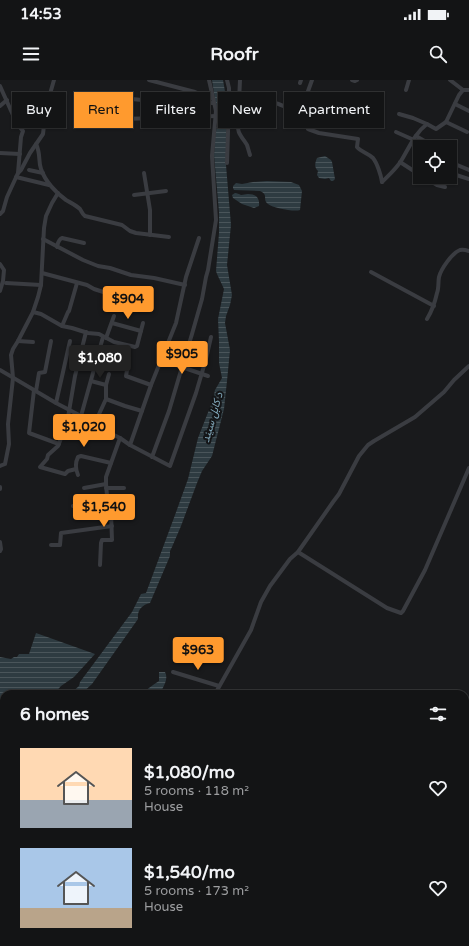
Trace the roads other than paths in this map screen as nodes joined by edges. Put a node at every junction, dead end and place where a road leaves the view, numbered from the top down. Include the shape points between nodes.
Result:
1 (54, 80) edge
2 (149, 80) edge
3 (209, 80) edge
4 (227, 80) edge
5 (240, 80) edge
6 (312, 80) edge
7 (352, 80) edge
8 (357, 80) edge
9 (409, 80) edge
10 (450, 80) edge
11 (0, 86) edge
12 (406, 90) dead end
13 (462, 90) junction
14 (469, 90) edge
15 (229, 92) edge
16 (239, 92) edge
17 (308, 92) edge
18 (7, 100) junction
19 (210, 101) edge
20 (214, 101) junction
21 (276, 103) edge
22 (455, 104) junction
23 (0, 106) edge
24 (469, 111) edge
25 (399, 114) dead end
26 (210, 116) edge
27 (216, 116) junction
28 (446, 122) junction
29 (427, 124) junction
30 (228, 128) edge
31 (237, 128) edge
32 (396, 132) dead end
33 (467, 132) dead end
34 (415, 138) junction
35 (420, 140) edge
36 (36, 144) junction
37 (0, 153) edge
38 (20, 154) junction
39 (250, 154) dead end
40 (400, 162) junction
41 (227, 163) dead end
42 (457, 165) edge
43 (29, 170) dead end
44 (413, 170) edge
45 (469, 170) edge
46 (43, 173) junction
47 (144, 173) dead end
48 (17, 175) junction
49 (457, 175) edge
50 (469, 179) edge
51 (435, 184) edge
52 (49, 185) junction
53 (445, 187) dead end
54 (166, 191) dead end
55 (58, 193) junction
56 (148, 193) junction
57 (134, 195) dead end
58 (0, 214) edge
59 (150, 235) junction
60 (169, 237) dead end
61 (199, 238) dead end
62 (43, 239) junction
63 (84, 243) dead end
64 (57, 247) junction
65 (469, 251) edge
66 (0, 264) edge
67 (42, 272) junction
68 (371, 272) dead end
69 (6, 283) dead end
70 (77, 283) junction
71 (41, 285) junction
72 (185, 285) junction
73 (0, 291) edge
74 (144, 305) dead end
75 (434, 306) junction
76 (33, 312) junction
77 (114, 316) dead end
78 (427, 319) dead end
79 (112, 323) junction
80 (143, 323) dead end
81 (62, 326) junction
82 (141, 331) junction
83 (86, 332) junction
84 (211, 337) dead end
85 (105, 338) junction
86 (18, 341) junction
87 (51, 341) dead end
88 (70, 341) dead end
89 (33, 342) dead end
90 (129, 358) dead end
91 (161, 360) junction
92 (469, 366) edge
93 (182, 367) junction
94 (0, 370) edge
95 (109, 374) dead end
96 (201, 374) junction
97 (208, 376) dead end
98 (13, 378) junction
99 (91, 381) junction
100 (106, 385) junction
101 (151, 385) junction
102 (35, 391) junction
103 (106, 399) junction
104 (56, 403) junction
105 (70, 410) junction
106 (142, 411) junction
107 (81, 416) junction
108 (94, 425) junction
109 (120, 438) junction
110 (59, 444) junction
111 (130, 445) junction
112 (152, 457) junction
113 (111, 463) junction
114 (0, 466) edge
115 (469, 468) edge
116 (76, 469) junction
117 (78, 475) dead end
118 (106, 486) junction
119 (84, 488) dead end
120 (124, 488) dead end
121 (107, 498) junction
122 (73, 506) dead end
123 (110, 514) junction
124 (84, 517) dead end
125 (112, 526) junction
126 (0, 542) edge
127 (51, 545) dead end
128 (0, 551) edge
129 (298, 552) junction
130 (100, 565) dead end
131 (173, 672) dead end
132 (219, 686) junction
133 (217, 690) edge

1 - 36 street via 42,134
2 - 20 street via 195,92
3 - 20 street
4 - 15 street
5 - 16 street
6 - 17 street
7 - 8 street
9 - 12 street
10 - 13 street
11 - 18 street
13 - 14 street
13 - 22 street
18 - 23 street
18 - 38 street via 17,124 23,131
19 - 20 street
20 - 27 street
21 - 40 street via 311,121 308,129 358,140 357,147 373,158 382,182
22 - 24 street
22 - 28 street
25 - 29 street
26 - 27 street
27 - 93 street via 212,156 216,220 202,298
28 - 29 street via 436,129
28 - 33 street
29 - 34 street
30 - 41 street
31 - 39 street
32 - 34 street
34 - 35 street
34 - 40 street
36 - 46 street
36 - 48 street
37 - 38 street
38 - 48 street
40 - 44 street
42 - 45 street
43 - 46 street
46 - 52 street
47 - 56 street
48 - 52 street
48 - 58 street
49 - 50 street
51 - 53 street
52 - 55 street
54 - 56 street
55 - 59 street via 80,209 85,216 122,225 136,233
55 - 62 street via 46,216
56 - 57 street
56 - 59 street
59 - 60 street
61 - 72 street
62 - 64 street
62 - 67 street
63 - 64 street via 62,238
64 - 72 street via 98,266
65 - 75 street via 459,250 445,265
66 - 73 street via 4,270
67 - 70 street
67 - 71 street
68 - 75 street
69 - 71 street
70 - 74 street
70 - 81 street via 70,311
71 - 76 street
72 - 91 street via 176,323
75 - 78 street
76 - 81 street
76 - 86 street
77 - 79 street
79 - 82 street
79 - 85 street
80 - 82 street
81 - 83 street
82 - 85 street via 135,347
83 - 85 street
83 - 105 street via 74,379
84 - 96 street
85 - 99 street
86 - 89 street
86 - 98 street via 11,355
87 - 102 street via 45,372 39,373
88 - 104 street
90 - 101 street via 126,376
91 - 93 street
91 - 101 street
92 - 129 street via 415,417 364,449 339,494
93 - 96 street
93 - 112 street
94 - 98 street
95 - 100 street
96 - 97 street
96 - 112 street via 170,466
98 - 102 street
98 - 114 street via 8,451 5,464
99 - 100 street
99 - 107 street
100 - 103 street
101 - 106 street
102 - 104 street
102 - 110 street via 30,433
103 - 106 street
103 - 108 street
104 - 105 street
105 - 107 street
105 - 110 street
106 - 111 street
107 - 108 street
108 - 109 street
109 - 111 street
109 - 113 street
110 - 116 street via 40,467 65,474
111 - 112 street
113 - 116 street via 81,456 76,461
113 - 118 street
115 - 129 street via 424,570 404,611 400,613 387,608
116 - 117 street
118 - 119 street
118 - 120 street
118 - 121 street
121 - 122 street
121 - 123 street
123 - 124 street
123 - 125 street
125 - 127 street via 60,533 60,545
125 - 130 street via 112,540 102,540 101,543
126 - 128 street
129 - 132 street via 270,586 251,630
131 - 132 street
132 - 133 street

